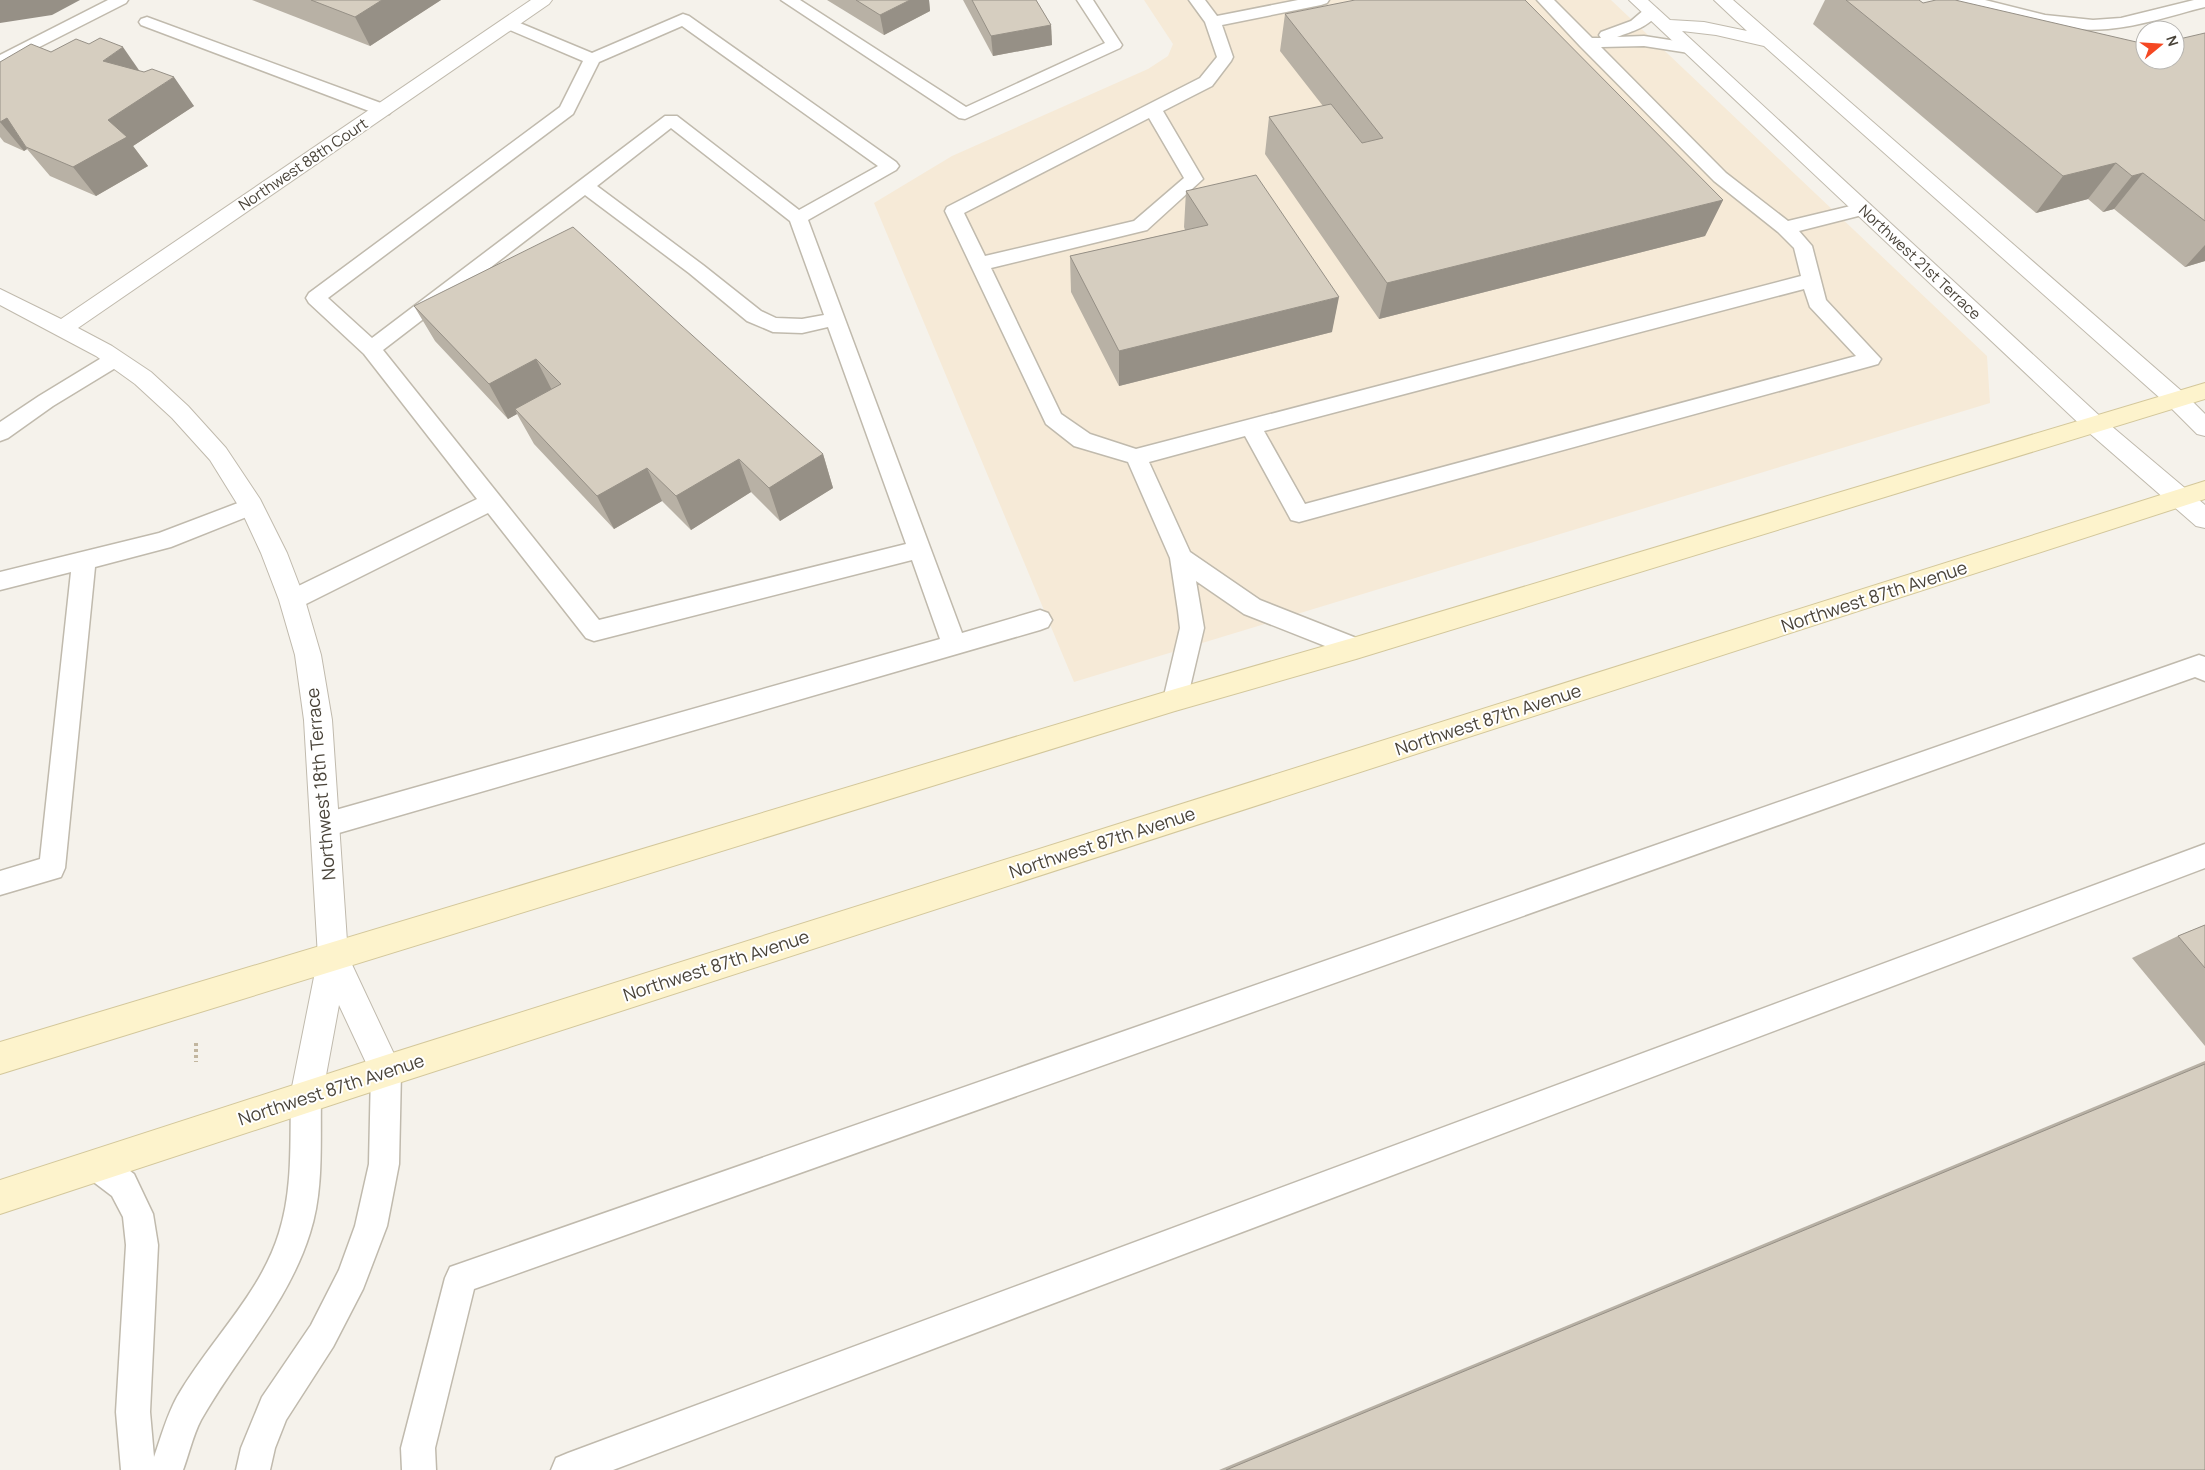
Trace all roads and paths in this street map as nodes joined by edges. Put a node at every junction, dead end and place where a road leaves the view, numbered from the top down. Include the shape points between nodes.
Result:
1 (120, 0) edge
2 (543, 0) edge
3 (789, 0) edge
4 (1085, 0) edge
5 (1197, 0) edge
6 (1321, 0) edge
7 (1545, 0) edge
8 (1725, 0) edge
9 (1966, 0) edge
10 (2205, 2) edge
11 (1651, 12) edge
12 (147, 22) dead end
13 (1213, 22) junction
14 (509, 24) junction
15 (1586, 43) junction
16 (1772, 43) junction
17 (1690, 48) junction
18 (592, 59) junction
19 (0, 62) edge
20 (1153, 108) junction
21 (383, 110) junction
22 (584, 186) junction
23 (1863, 209) junction
24 (798, 218) junction
25 (1785, 228) junction
26 (979, 264) junction
27 (1812, 280) junction
28 (0, 296) edge
29 (835, 319) junction
30 (63, 328) junction
31 (370, 349) junction
32 (115, 358) junction
33 (2205, 391) edge
34 (2177, 400) junction
35 (2095, 425) junction
36 (1251, 427) junction
37 (2205, 428) edge
38 (0, 433) edge
39 (1136, 456) junction
40 (2192, 494) edge
41 (492, 501) junction
42 (251, 506) junction
43 (2205, 519) edge
44 (918, 550) junction
45 (1181, 558) junction
46 (84, 560) junction
47 (0, 581) edge
48 (292, 600) junction
49 (1040, 620) dead end
50 (954, 644) junction
51 (1356, 648) junction
52 (2205, 671) edge
53 (1175, 700) junction
54 (325, 825) junction
55 (2205, 856) edge
56 (0, 883) edge
57 (333, 957) junction
58 (196, 1040) dead end
59 (0, 1058) edge
60 (196, 1062) dead end
61 (386, 1071) junction
62 (306, 1097) junction
63 (98, 1166) junction
64 (0, 1197) edge
65 (138, 1470) edge
66 (166, 1470) edge
67 (253, 1470) edge
68 (419, 1470) edge
69 (568, 1470) edge

1 - 19 lane
2 - 14 street, Northwest 88th Court
3 - 4 lane via 965,114 1114,44
5 - 13 lane
6 - 13 lane
7 - 15 lane
8 - 16 street
9 - 10 lane via 2068,24 2094,25
11 - 15 lane via 1637,24
11 - 16 street
11 - 17 street, Northwest 21st Terrace
12 - 21 lane
13 - 20 lane via 1225,57 1206,82
14 - 18 lane
14 - 21 street, Northwest 88th Court
15 - 17 lane via 1644,41
15 - 25 lane via 1720,177
16 - 34 street
17 - 23 street, Northwest 21st Terrace
18 - 24 lane via 683,19 890,166
18 - 31 lane via 567,110 316,298
20 - 26 lane via 954,211
20 - 26 lane via 1194,179 1140,226
21 - 30 street, Northwest 88th Court
22 - 24 lane via 671,120
22 - 29 lane via 754,316 773,325 802,326
22 - 31 lane
23 - 25 lane
23 - 35 street, Northwest 21st Terrace
24 - 29 lane
25 - 27 lane via 1802,246
26 - 39 lane via 1053,419 1082,440
27 - 36 lane
27 - 36 lane via 1817,302 1871,360 1299,514
28 - 30 street, Northwest 18th Terrace
29 - 44 lane
30 - 32 street, Northwest 18th Terrace
31 - 41 lane
32 - 38 lane
32 - 42 street, Northwest 18th Terrace via 143,378 180,412 218,454
33 - 34 main road
34 - 35 main road
34 - 37 street
35 - 40 street, Northwest 21st Terrace
35 - 51 main road
36 - 39 lane
39 - 45 lane
40 - 43 street, Northwest 21st Terrace
40 - 61 main road, Northwest 87th Avenue
41 - 44 lane via 594,631
41 - 48 lane
42 - 46 lane via 163,541
42 - 48 street, Northwest 18th Terrace
44 - 50 lane
45 - 51 lane via 1252,607
45 - 53 lane via 1192,628
46 - 47 lane
46 - 56 lane via 52,868
48 - 54 street, Northwest 18th Terrace via 308,654 318,720
49 - 50 lane
50 - 54 lane
51 - 53 main road
52 - 68 lane via 2199,665 462,1278 418,1448
53 - 57 main road
54 - 57 street, Northwest 18th Terrace
55 - 69 lane
57 - 59 main road
57 - 61 street, Northwest 18th Terrace
57 - 62 street, Northwest 18th Terrace
58 - 60 path
61 - 62 main road, Northwest 87th Avenue
61 - 67 lane via 384,1164 371,1226 352,1278 326,1328 274,1409
62 - 63 main road, Northwest 87th Avenue
62 - 66 lane via 304,1188 294,1233 279,1271 258,1310 188,1411
63 - 64 main road, Northwest 87th Avenue
63 - 65 lane via 123,1185 138,1214 141,1238 133,1412

